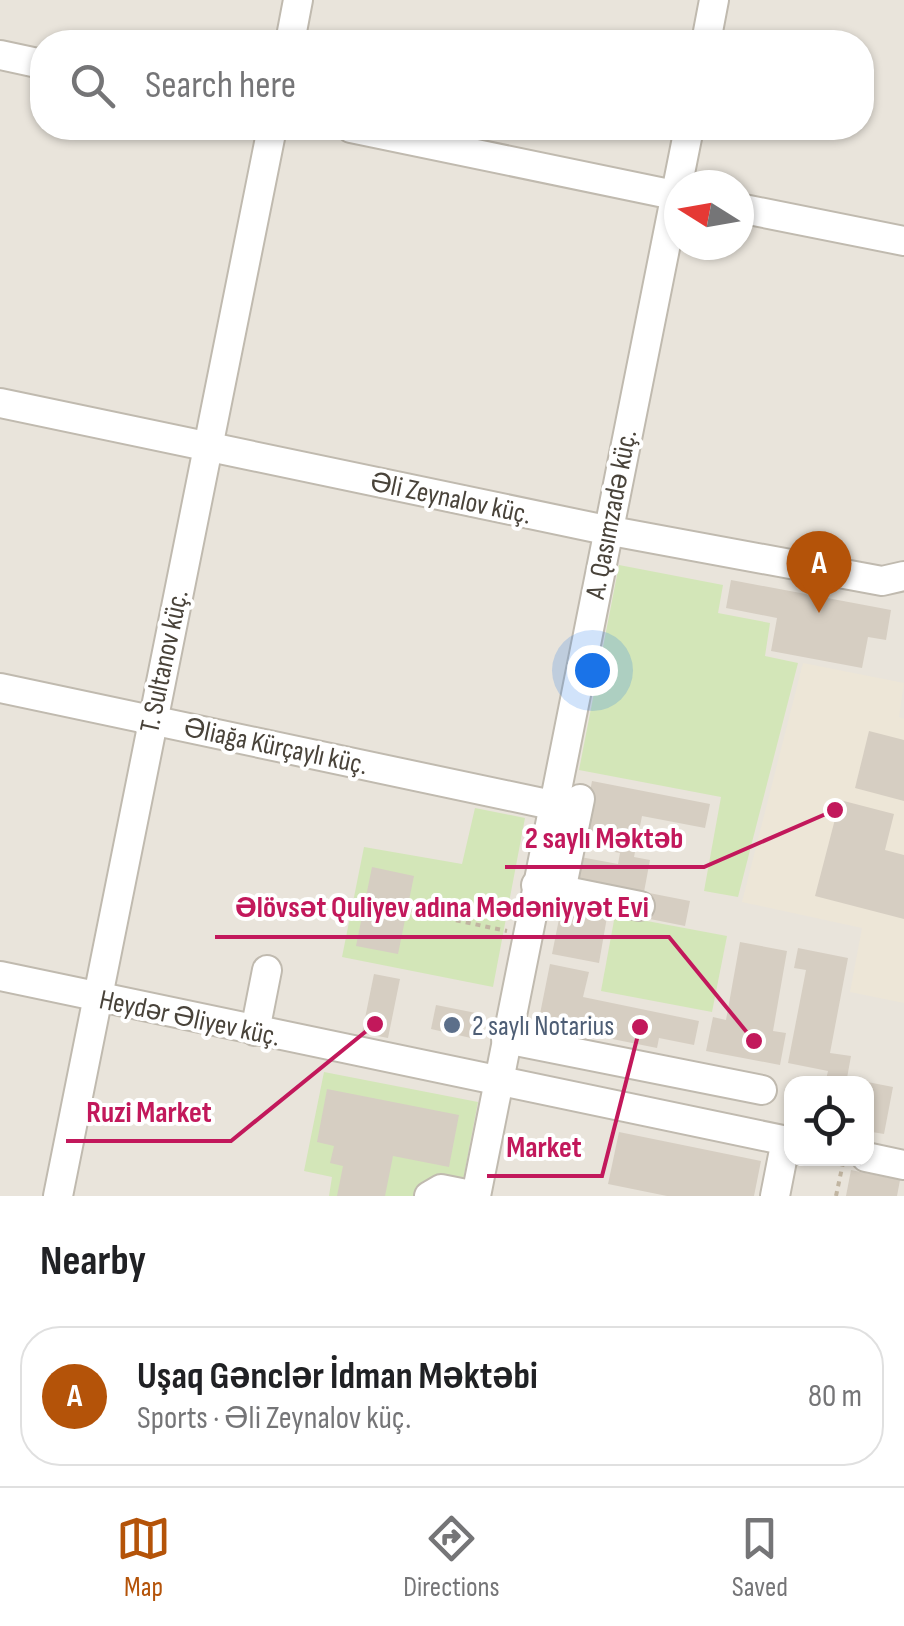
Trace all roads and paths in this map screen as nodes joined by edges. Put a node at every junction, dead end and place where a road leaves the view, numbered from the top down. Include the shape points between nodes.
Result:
1 (298, 0) edge
2 (714, 0) edge
3 (292, 30) edge
4 (708, 30) edge
5 (0, 55) edge
6 (30, 61) edge
7 (270, 140) edge
8 (409, 140) edge
9 (687, 140) edge
10 (682, 170) edge
11 (664, 193) edge
12 (754, 211) edge
13 (904, 242) edge
14 (664, 257) edge
15 (0, 403) edge
16 (208, 446) junction
17 (606, 530) junction
18 (903, 577) edge
19 (0, 688) edge
20 (152, 718) junction
21 (566, 802) junction
22 (548, 888) junction
23 (640, 906) dead end
24 (407, 910) dead end
25 (526, 935) junction
26 (267, 970) dead end
27 (0, 976) edge
28 (98, 998) junction
29 (254, 1031) junction
30 (506, 1040) junction
31 (498, 1081) junction
32 (762, 1090) dead end
33 (784, 1140) edge
34 (784, 1158) edge
35 (874, 1158) edge
36 (904, 1164) edge
37 (842, 1166) edge
38 (58, 1196) edge
39 (430, 1196) edge
40 (476, 1196) edge
41 (775, 1196) edge
42 (836, 1196) edge

1 - 3 street
2 - 4 street
5 - 6 street
7 - 16 street, T. Sultanov küç.
8 - 11 street
9 - 10 street, A. Qasımzadə küç.
12 - 13 street
14 - 17 street, A. Qasımzadə küç.
15 - 16 street, Əli Zeynalov küç.
16 - 17 street, Əli Zeynalov küç.
16 - 20 street, T. Sultanov küç.
17 - 18 street, Əli Zeynalov küç. via 882,582
17 - 21 street, A. Qasımzadə küç.
19 - 20 street, Əliağa Kürçaylı küç.
20 - 21 street, Əliağa Kürçaylı küç.
20 - 28 street, T. Sultanov küç.
21 - 22 street, A. Qasımzadə küç.
22 - 23 street
22 - 25 street, A. Qasımzadə küç.
24 - 25 path
25 - 30 street, A. Qasımzadə küç.
26 - 29 street
27 - 28 street, Heydər Əliyev küç.
28 - 29 street, Heydər Əliyev küç.
28 - 38 street, T. Sultanov küç.
29 - 31 street, Heydər Əliyev küç.
30 - 31 street, A. Qasımzadə küç.
30 - 32 street
31 - 33 street, Heydər Əliyev küç.
31 - 40 street, A. Qasımzadə küç.
34 - 41 street
35 - 36 street
37 - 42 path
39 - 40 street via 441,1190

